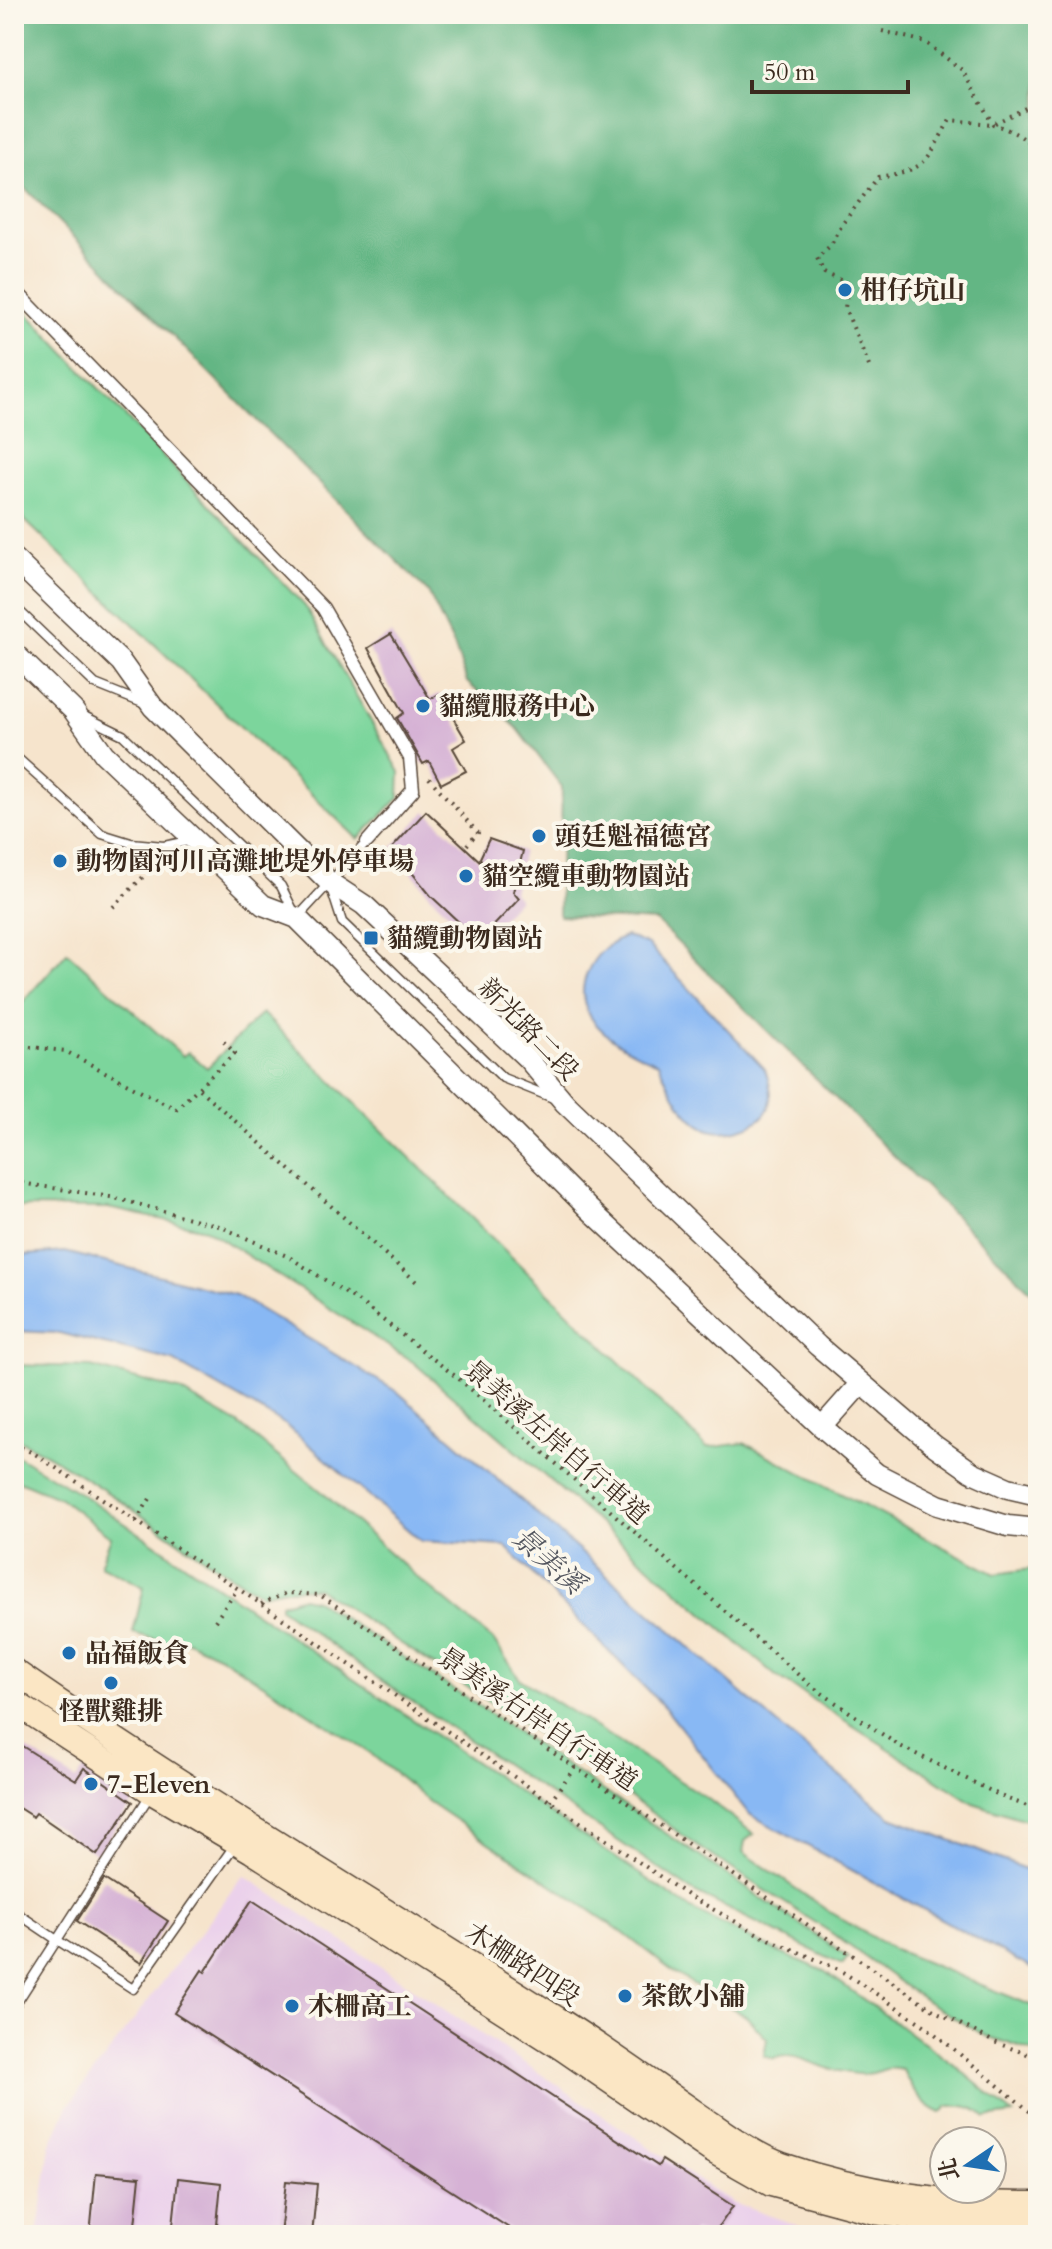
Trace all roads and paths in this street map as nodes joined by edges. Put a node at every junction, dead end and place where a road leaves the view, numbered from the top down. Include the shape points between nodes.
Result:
1 (882, 31) dead end
2 (1038, 102) edge
3 (993, 124) junction
4 (1038, 153) edge
5 (14, 289) edge
6 (869, 366) dead end
7 (14, 559) edge
8 (14, 606) edge
9 (14, 653) edge
10 (153, 707) junction
11 (73, 710) junction
12 (14, 755) edge
13 (410, 758) junction
14 (194, 840) junction
15 (367, 842) joint
16 (465, 847) dead end
17 (169, 852) dead end
18 (329, 882) junction
19 (113, 907) dead end
20 (297, 918) junction
21 (220, 1038) dead end
22 (14, 1045) edge
23 (199, 1089) junction
24 (565, 1103) junction
25 (14, 1182) edge
26 (420, 1285) dead end
27 (861, 1383) junction
28 (822, 1427) junction
29 (14, 1444) edge
30 (153, 1494) dead end
31 (1038, 1495) edge
32 (136, 1521) junction
33 (1038, 1529) edge
34 (238, 1589) junction
35 (261, 1604) junction
36 (215, 1621) dead end
37 (14, 1671) edge
38 (16, 1707) edge
39 (576, 1766) junction
40 (152, 1792) junction
41 (550, 1801) junction
42 (1038, 1810) edge
43 (242, 1833) junction
44 (14, 1911) edge
45 (57, 1940) junction
46 (14, 2007) edge
47 (1038, 2058) edge
48 (1038, 2118) edge
49 (1038, 2204) edge
50 (1038, 2226) edge

1 - 3 path via 925,42 962,70
2 - 3 path
3 - 4 path via 1013,131
3 - 6 path via 950,120 924,165 878,177 817,258 824,273 848,283 845,308
5 - 13 street via 323,608
7 - 10 street, 新光路二段 via 121,662
8 - 10 lane via 95,684
9 - 11 street
10 - 18 street, 新光路二段
11 - 14 street via 104,754
11 - 20 lane via 123,735 281,886
12 - 14 lane via 102,834 164,846
13 - 15 street via 413,790
13 - 16 path via 478,833
14 - 20 street via 263,905
15 - 18 lane
17 - 19 path
18 - 20 lane
18 - 24 street, 新光路二段 via 364,905 528,1059
18 - 24 lane via 342,922 503,1078
20 - 28 street via 589,1209
21 - 23 path via 235,1053
22 - 23 path via 65,1051 176,1109
23 - 26 path
24 - 27 street, 新光路二段
25 - 42 path, 景美溪左岸自行車道 via 111,1197 219,1226 289,1257 361,1303 459,1379 810,1685 898,1745
27 - 28 street
27 - 31 street, 新光路二段 via 972,1472
28 - 33 street via 877,1474 938,1505 1008,1526
29 - 32 path
30 - 32 path
32 - 34 path
34 - 35 path
34 - 36 path
35 - 39 path, 景美溪右岸自行車道 via 287,1593 320,1595
35 - 41 path
37 - 43 main road, 木柵路四段
38 - 40 main road, 木柵路四段
39 - 41 path
39 - 47 path, 景美溪右岸自行車道 via 932,2009
40 - 43 main road, 木柵路四段
40 - 45 lane
41 - 48 path via 687,1895 838,1969 924,2025
43 - 45 lane via 133,1989
43 - 49 main road, 木柵路四段 via 548,2013 779,2164 879,2190 979,2204
43 - 50 main road, 木柵路四段 via 711,2150 771,2184 875,2212 977,2226
44 - 45 lane
45 - 46 lane

